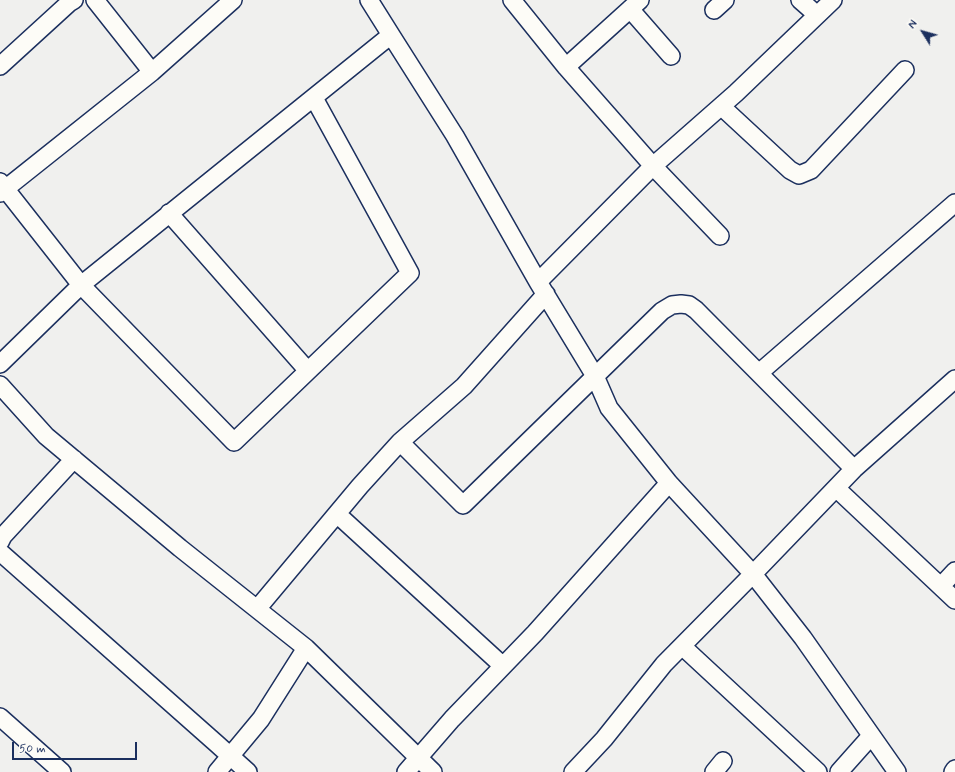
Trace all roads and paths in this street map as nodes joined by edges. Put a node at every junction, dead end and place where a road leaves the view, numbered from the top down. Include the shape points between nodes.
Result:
1 (74, 0) edge
2 (95, 0) edge
3 (233, 0) edge
4 (369, 0) edge
5 (512, 0) edge
6 (800, 0) edge
7 (833, 0) edge
8 (635, 4) edge
9 (817, 15) junction
10 (391, 35) junction
11 (671, 56) dead end
12 (0, 66) edge
13 (566, 67) junction
14 (905, 70) dead end
15 (152, 72) junction
16 (314, 98) junction
17 (722, 107) junction
18 (653, 166) junction
19 (2, 188) edge
20 (955, 203) edge
21 (169, 213) junction
22 (720, 236) dead end
23 (80, 285) junction
24 (542, 288) junction
25 (0, 364) edge
26 (308, 371) junction
27 (759, 373) junction
28 (595, 376) junction
29 (955, 379) edge
30 (0, 385) edge
31 (400, 442) junction
32 (74, 459) junction
33 (854, 469) junction
34 (669, 483) junction
35 (836, 488) junction
36 (337, 514) junction
37 (0, 542) edge
38 (0, 552) edge
39 (955, 571) edge
40 (753, 574) junction
41 (940, 586) junction
42 (955, 600) edge
43 (257, 609) junction
44 (682, 646) junction
45 (306, 648) junction
46 (503, 666) junction
47 (0, 717) edge
48 (871, 736) junction
49 (230, 756) junction
50 (419, 758) junction
51 (955, 769) edge
52 (62, 772) edge
53 (217, 772) edge
54 (248, 772) edge
55 (406, 772) edge
56 (433, 772) edge
57 (573, 772) edge
58 (818, 772) edge
59 (839, 772) edge
60 (897, 772) edge
61 (953, 772) edge

1 - 12 street
2 - 15 street
3 - 15 street
4 - 10 street
5 - 13 street
6 - 9 street
7 - 9 street
8 - 11 street
8 - 13 street
9 - 17 street
10 - 16 street
10 - 24 street via 455,136
13 - 18 street
14 - 17 street via 811,170 799,175 790,170
15 - 19 street
16 - 21 street
16 - 26 street via 410,273
17 - 18 street
18 - 22 street
18 - 24 street
19 - 23 street
20 - 27 street
21 - 23 street
21 - 26 street
23 - 25 street
23 - 26 street via 234,442
24 - 28 street
24 - 31 street via 464,386
27 - 28 street via 696,310 689,305 681,304 672,305 662,311
27 - 33 street
28 - 31 street via 463,505
28 - 34 street via 609,408
29 - 33 street
30 - 32 street via 46,436
31 - 36 street
32 - 37 street
32 - 43 street
33 - 35 street
34 - 40 street
34 - 46 street
35 - 40 street
35 - 41 street
36 - 43 street
36 - 46 street
38 - 49 street
39 - 41 street
40 - 44 street
40 - 48 street via 803,638
41 - 42 street
43 - 45 street
44 - 57 street
44 - 58 street
45 - 49 street via 261,719
45 - 50 street
46 - 50 street
47 - 52 street
48 - 59 street
48 - 60 street
49 - 53 street
49 - 54 street
50 - 55 street
50 - 56 street
51 - 61 street

